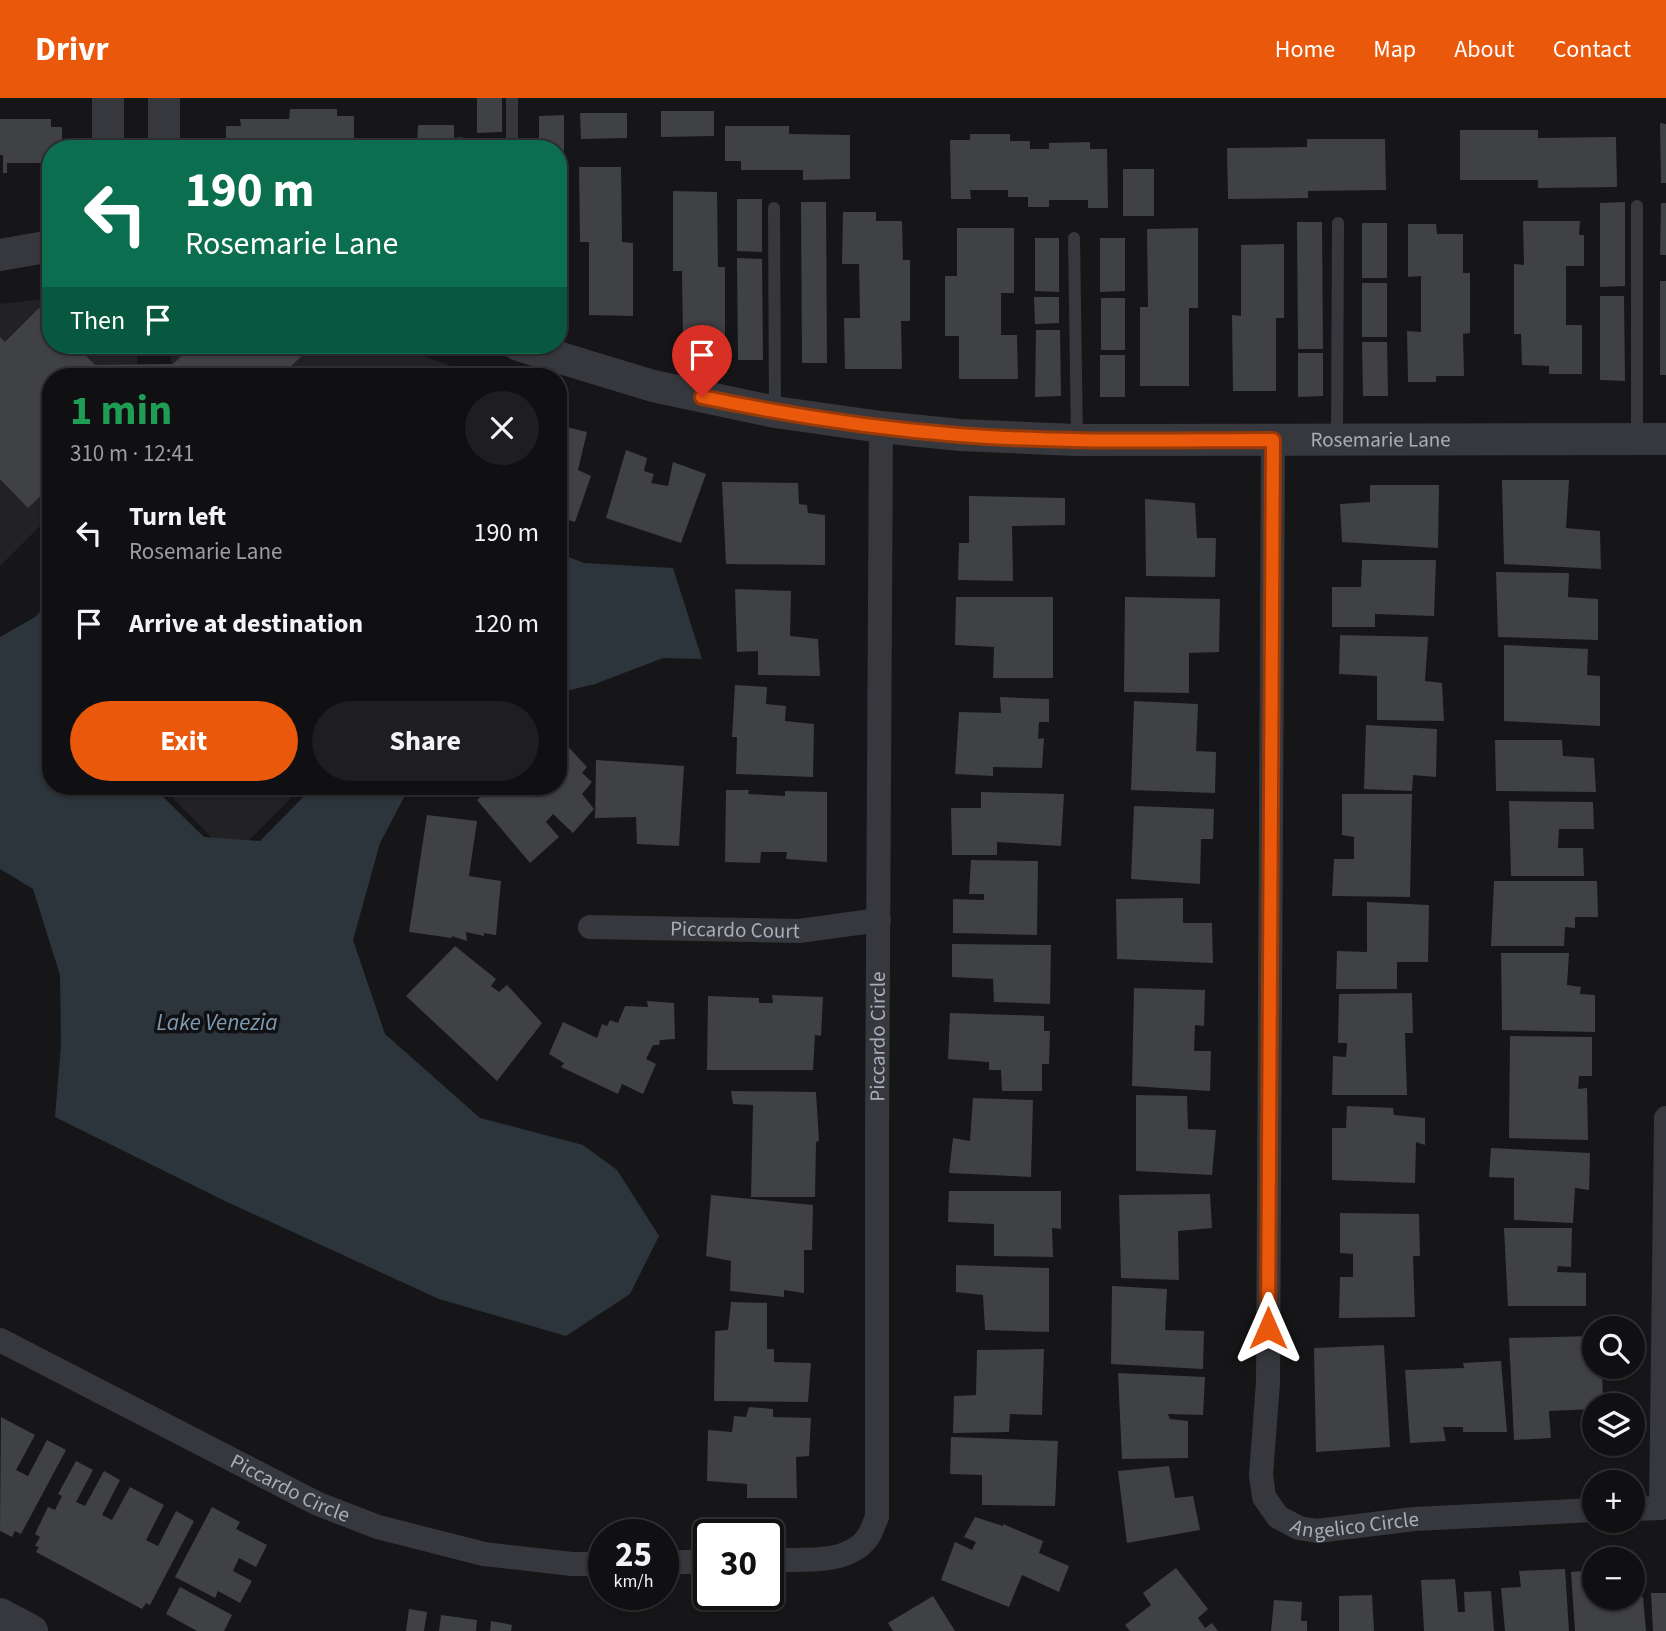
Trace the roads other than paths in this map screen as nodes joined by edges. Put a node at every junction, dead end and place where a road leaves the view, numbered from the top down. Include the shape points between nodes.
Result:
1 (108, 98) edge
2 (164, 98) edge
3 (512, 98) edge
4 (107, 140) edge
5 (164, 140) edge
6 (512, 140) edge
7 (1637, 206) dead end
8 (774, 208) dead end
9 (1338, 223) dead end
10 (1074, 238) dead end
11 (42, 248) edge
12 (0, 255) edge
13 (548, 354) edge
14 (775, 412) junction
15 (881, 427) junction
16 (1651, 439) edge
17 (1077, 440) junction
18 (1273, 440) junction
19 (1338, 440) junction
20 (879, 920) junction
21 (590, 928) dead end
22 (1666, 1118) edge
23 (0, 1340) edge
24 (1664, 1508) edge
25 (1645, 1509) edge
26 (1582, 1511) edge
27 (784, 1560) edge
28 (588, 1564) edge
29 (0, 1614) edge
30 (32, 1631) edge

1 - 4 street
2 - 5 street
3 - 6 lane
7 - 16 lane
8 - 14 lane
9 - 19 lane
10 - 17 lane
11 - 12 street
13 - 14 street, Rosemarie Lane via 653,386
14 - 15 street, Rosemarie Lane
15 - 17 street, Rosemarie Lane
15 - 20 street, Piccardo Circle
16 - 19 street, Rosemarie Lane
17 - 18 street, Rosemarie Lane
18 - 19 street, Rosemarie Lane
18 - 26 street, Angelico Circle via 1264,1497 1278,1517 1317,1531 1413,1519
20 - 21 street, Piccardo Court via 799,930
20 - 27 street, Piccardo Circle via 877,1517 867,1538 854,1550 834,1558
22 - 24 street
23 - 28 street, Piccardo Circle via 318,1504 378,1527 484,1554
24 - 25 street
29 - 30 street

